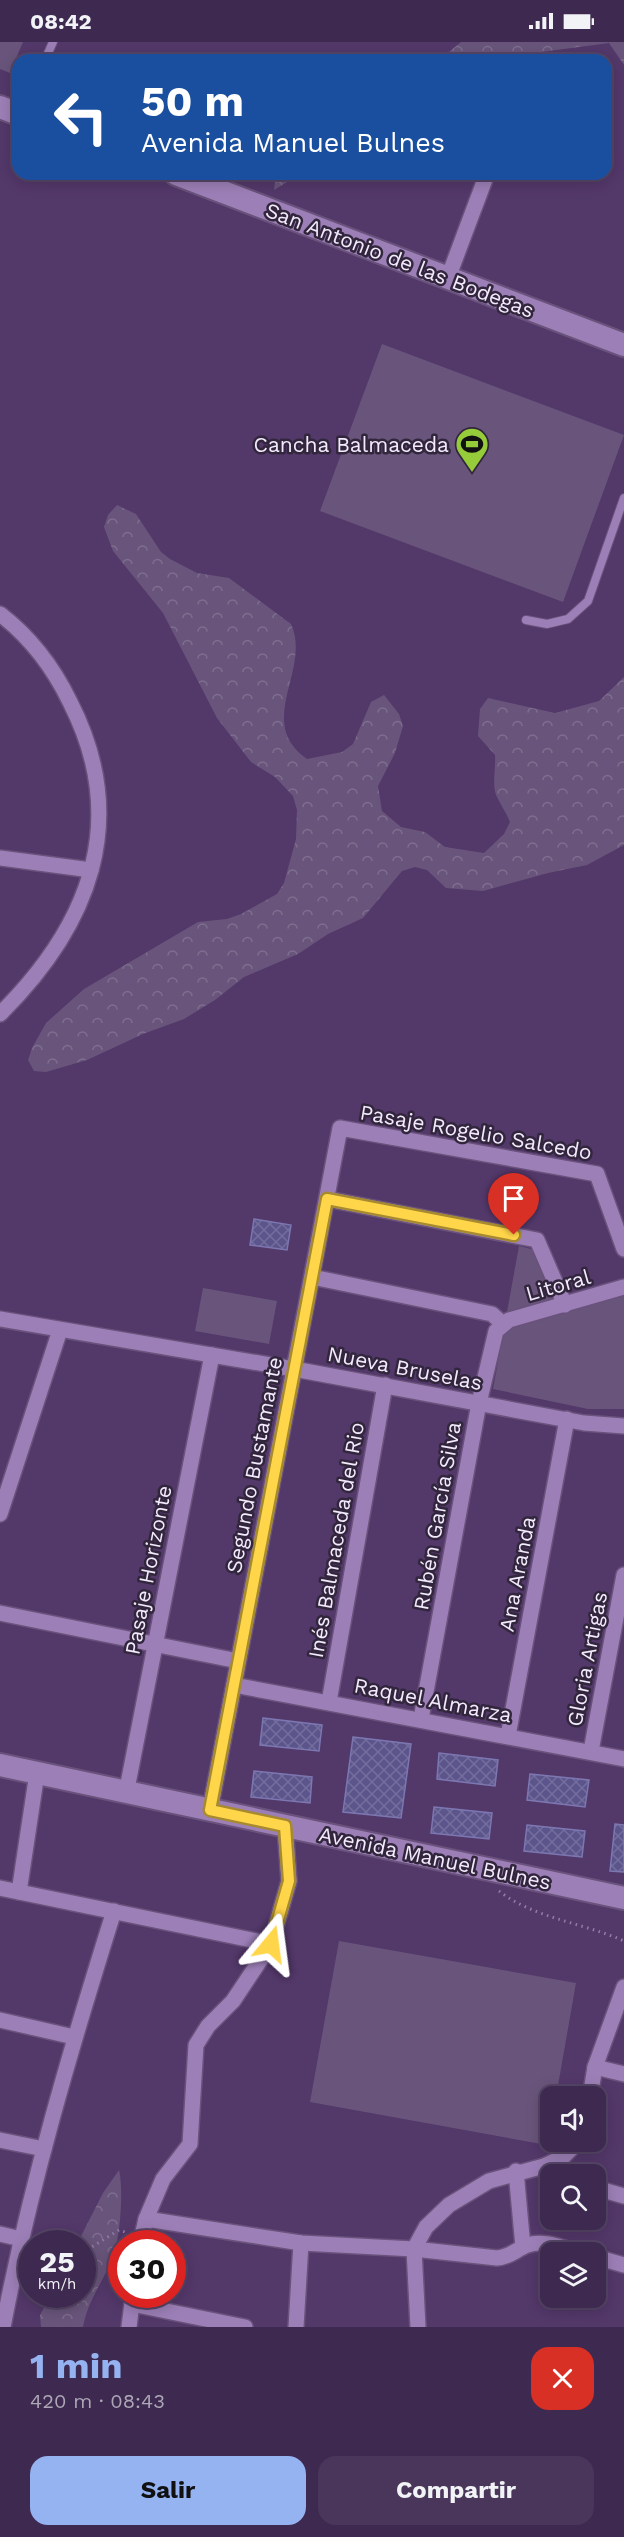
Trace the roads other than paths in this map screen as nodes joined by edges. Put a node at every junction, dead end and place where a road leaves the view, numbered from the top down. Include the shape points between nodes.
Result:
1 (192, 180) edge
2 (485, 180) edge
3 (448, 278) junction
4 (624, 345) edge
5 (624, 498) edge
6 (0, 614) edge
7 (526, 620) dead end
8 (0, 858) edge
9 (91, 870) junction
10 (0, 1014) edge
11 (340, 1128) joint
12 (327, 1199) junction
13 (624, 1249) edge
14 (312, 1277) junction
15 (624, 1287) edge
16 (566, 1305) junction
17 (0, 1319) edge
18 (503, 1324) junction
19 (60, 1329) junction
20 (212, 1355) junction
21 (294, 1369) junction
22 (385, 1385) junction
23 (479, 1403) junction
24 (567, 1419) junction
25 (624, 1426) edge
26 (0, 1514) edge
27 (624, 1575) edge
28 (0, 1613) edge
29 (155, 1644) junction
30 (238, 1661) junction
31 (234, 1685) junction
32 (329, 1702) junction
33 (421, 1719) junction
34 (508, 1736) junction
35 (591, 1751) junction
36 (624, 1759) edge
37 (0, 1765) edge
38 (37, 1773) junction
39 (126, 1794) junction
40 (210, 1810) junction
41 (285, 1826) junction
42 (0, 1888) edge
43 (19, 1892) junction
44 (624, 1898) edge
45 (114, 1911) junction
46 (271, 1944) junction
47 (624, 1987) edge
48 (0, 2020) edge
49 (74, 2037) junction
50 (595, 2067) junction
51 (624, 2074) edge
52 (592, 2086) edge
53 (0, 2140) edge
54 (44, 2149) junction
55 (568, 2152) edge
56 (548, 2164) edge
57 (540, 2167) edge
58 (516, 2171) junction
59 (606, 2191) edge
60 (624, 2196) edge
61 (146, 2218) junction
62 (23, 2230) edge
63 (143, 2230) edge
64 (0, 2234) edge
65 (18, 2238) edge
66 (302, 2243) junction
67 (540, 2243) edge
68 (523, 2247) junction
69 (414, 2249) junction
70 (18, 2254) edge
71 (606, 2260) edge
72 (624, 2265) edge
73 (131, 2308) edge
74 (165, 2308) edge
75 (3, 2327) edge
76 (129, 2327) edge
77 (245, 2327) edge
78 (296, 2327) edge
79 (418, 2327) edge

1 - 3 street, San Antonio de las Bodegas
2 - 3 street
3 - 4 street, San Antonio de las Bodegas
5 - 7 lane via 588,602 568,619 547,624
6 - 9 street via 51,669 86,738 98,794 98,830
8 - 9 street
9 - 10 street via 79,907 57,948
11 - 12 street, Segundo Bustamante
11 - 13 street, Pasaje Rogelio Salcedo via 597,1174
12 - 14 street, Segundo Bustamante
12 - 16 street via 537,1240
14 - 18 street via 492,1314
14 - 21 street, Segundo Bustamante
15 - 16 street, Litoral
16 - 18 street, Litoral
17 - 19 street, Nueva Bruselas
18 - 23 street, Rubén García Silva via 496,1331
19 - 20 street, Nueva Bruselas
19 - 26 street
20 - 21 street, Nueva Bruselas
20 - 29 street, Pasaje Horizonte
21 - 22 street, Nueva Bruselas
21 - 30 street, Segundo Bustamante
22 - 23 street, Nueva Bruselas
22 - 32 street, Inés Balmaceda del Rio
23 - 24 street, Nueva Bruselas
23 - 33 street, Rubén García Silva
24 - 25 street, Nueva Bruselas
24 - 34 street, Ana Aranda
27 - 35 street, Gloria Artigas
28 - 29 street
29 - 30 street
29 - 39 street, Pasaje Horizonte
30 - 31 street, Segundo Bustamante
31 - 32 street, Raquel Almarza
31 - 40 street, Segundo Bustamante
32 - 33 street, Raquel Almarza
33 - 34 street, Raquel Almarza
34 - 35 street, Raquel Almarza
35 - 36 street, Raquel Almarza
37 - 38 street, Avenida Manuel Bulnes
38 - 39 street, Avenida Manuel Bulnes
38 - 43 street
39 - 40 street, Avenida Manuel Bulnes
40 - 41 street, Avenida Manuel Bulnes
41 - 44 street, Avenida Manuel Bulnes
41 - 46 street via 289,1881
42 - 43 street
43 - 45 street
45 - 46 street
45 - 49 street
46 - 61 street via 233,2001 208,2026 196,2045 190,2144 167,2174
47 - 50 street
48 - 49 street
49 - 54 street
50 - 51 street
50 - 52 street
53 - 54 street
54 - 62 street
55 - 56 street
57 - 58 street
58 - 68 street
58 - 69 street via 489,2181 448,2205 426,2227
59 - 60 street
61 - 63 street
61 - 66 street
64 - 65 street
66 - 69 street
66 - 78 street
67 - 68 street
68 - 69 street via 510,2256 497,2258
69 - 79 street
70 - 75 street
71 - 72 street
73 - 76 street
74 - 77 street

